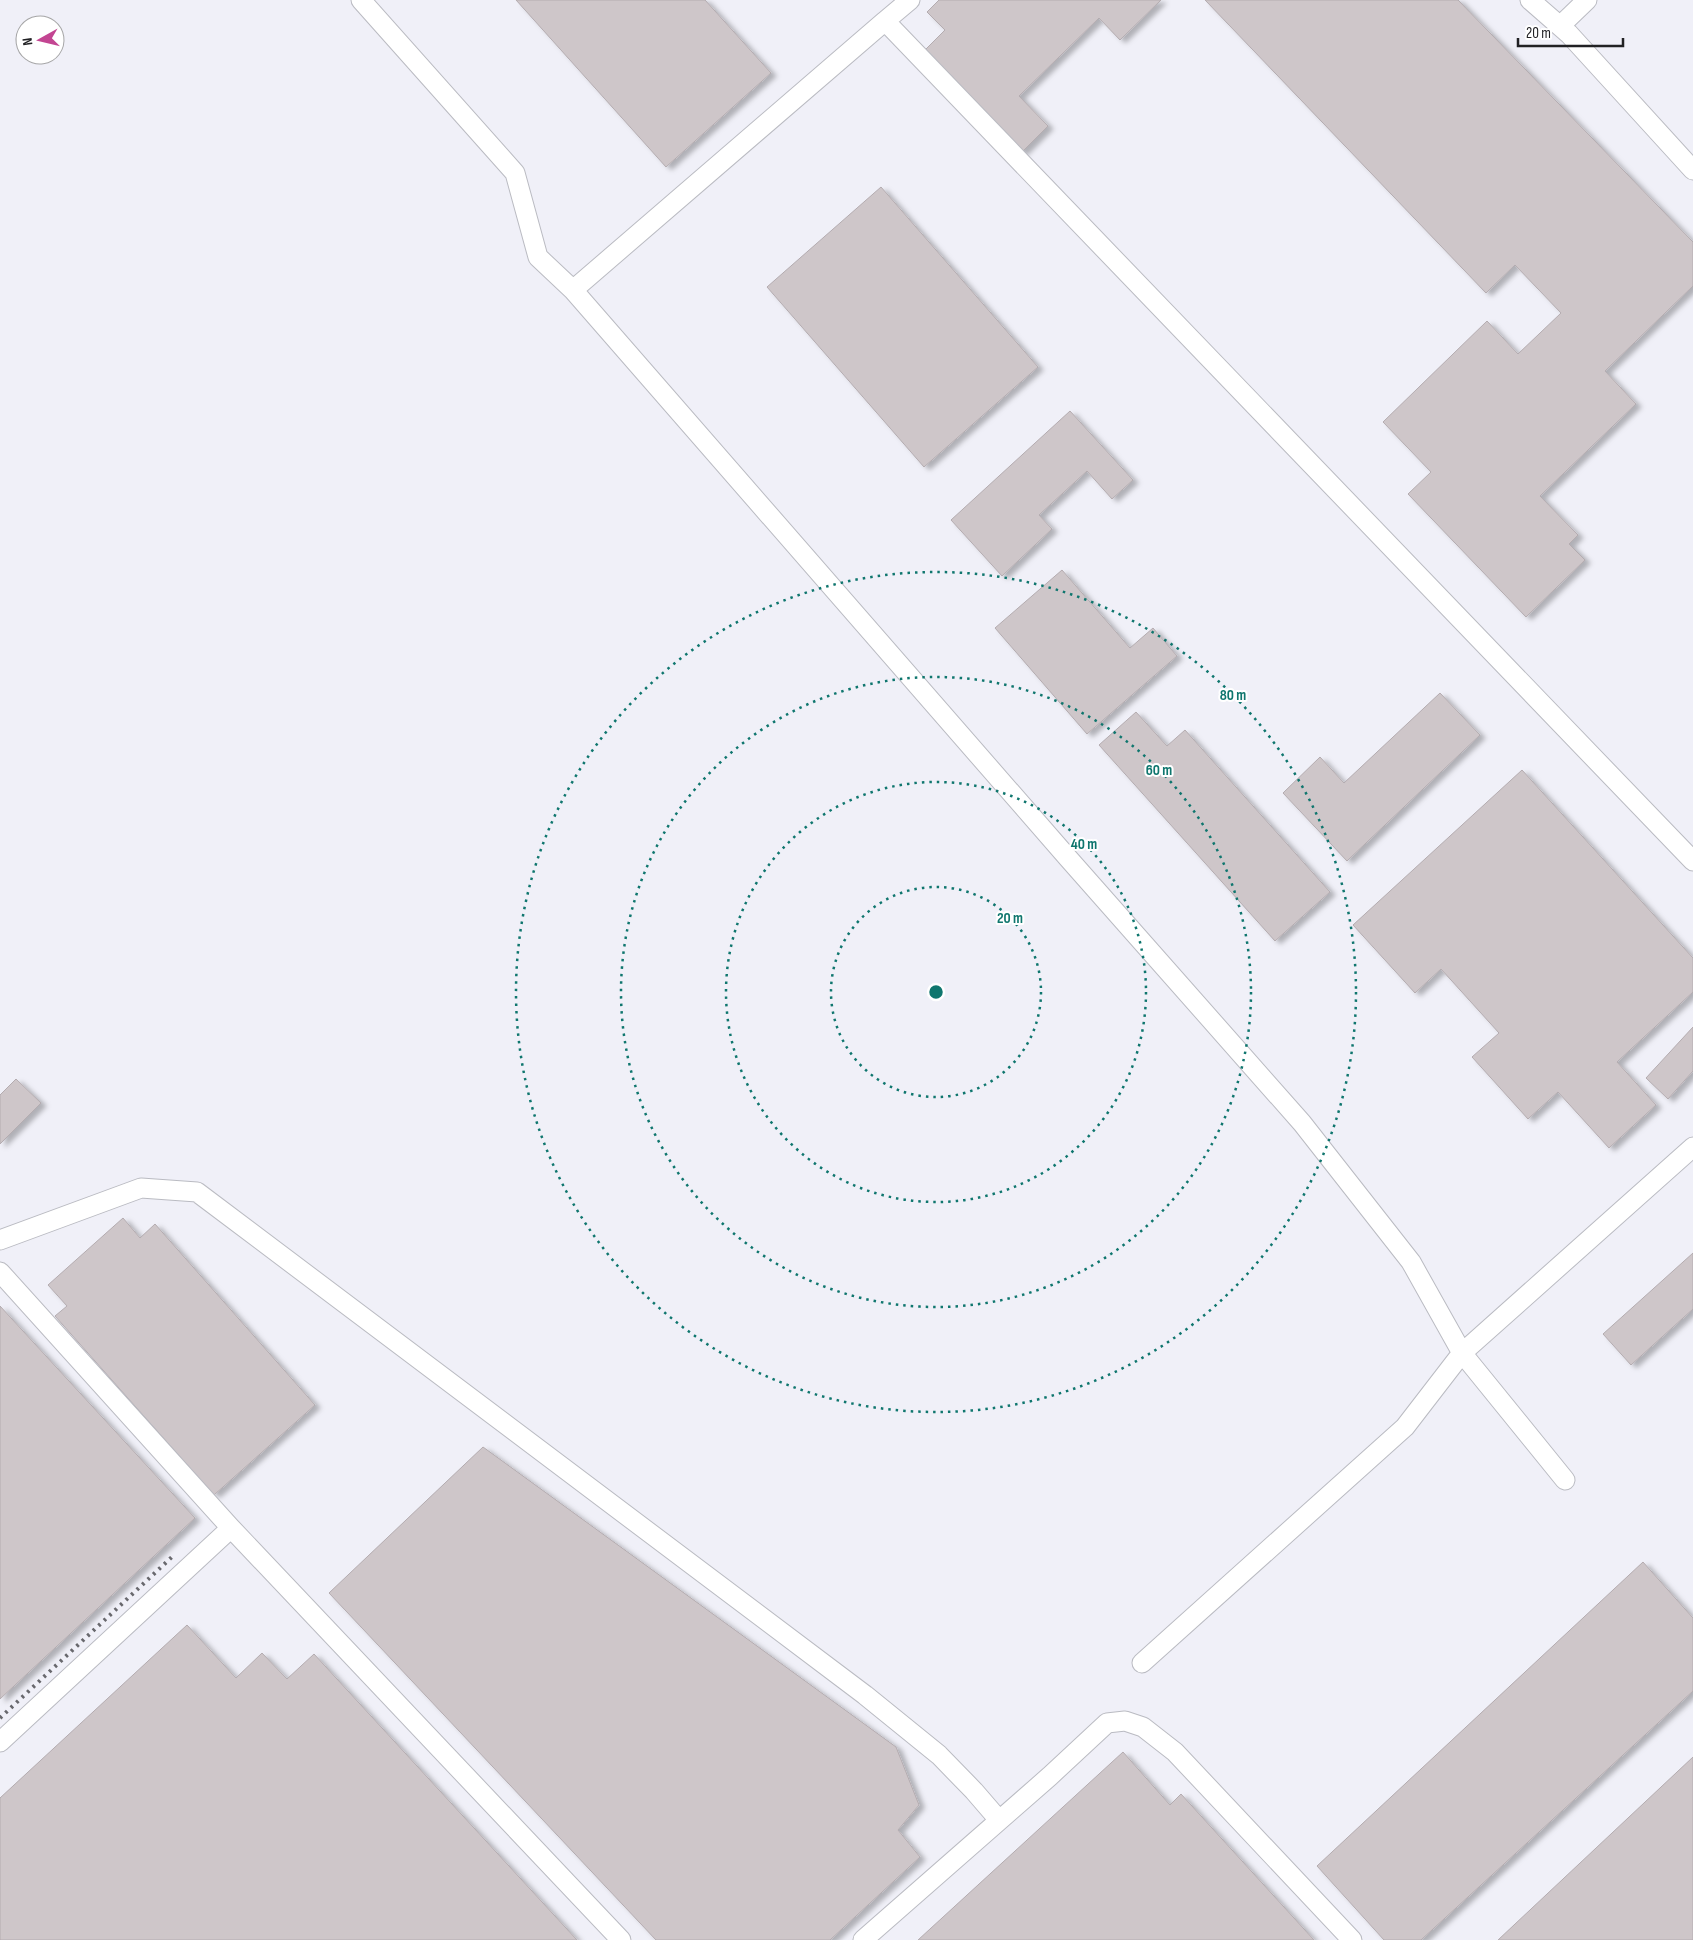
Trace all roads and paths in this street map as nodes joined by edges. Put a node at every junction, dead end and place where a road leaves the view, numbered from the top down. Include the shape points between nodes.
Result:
1 (361, 0) edge
2 (910, 0) edge
3 (1530, 0) edge
4 (1587, 0) edge
5 (886, 21) junction
6 (1560, 26) junction
7 (1693, 170) edge
8 (573, 290) junction
9 (1693, 862) edge
10 (1693, 1148) edge
11 (0, 1240) edge
12 (0, 1272) edge
13 (1462, 1353) junction
14 (1565, 1480) dead end
15 (231, 1528) junction
16 (1142, 1663) dead end
17 (0, 1742) edge
18 (999, 1820) junction
19 (621, 1940) edge
20 (863, 1940) edge
21 (1352, 1940) edge

1 - 8 lane via 515,173 538,257
2 - 5 lane
3 - 6 lane
4 - 6 lane
5 - 8 lane
5 - 9 lane
6 - 7 lane
8 - 13 lane via 1302,1123 1411,1262
10 - 13 lane
11 - 18 lane via 141,1188 197,1192 866,1695 939,1755
12 - 15 lane
13 - 14 lane
13 - 16 lane via 1405,1427
15 - 17 lane
15 - 19 lane
18 - 20 lane
18 - 21 lane via 1107,1723 1125,1721 1144,1727 1175,1752

